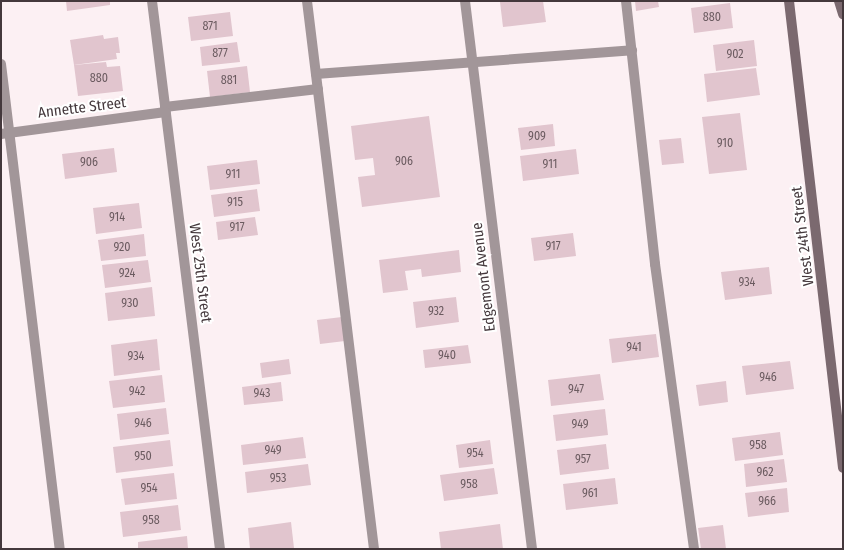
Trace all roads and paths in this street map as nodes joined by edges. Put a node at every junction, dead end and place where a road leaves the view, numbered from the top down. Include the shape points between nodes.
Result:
1 (152, 1) edge
2 (307, 1) edge
3 (465, 1) edge
4 (626, 1) edge
5 (789, 1) edge
6 (839, 1) edge
7 (843, 14) edge
8 (632, 50) junction
9 (1, 64) edge
10 (473, 64) junction
11 (316, 74) junction
12 (318, 89) junction
13 (165, 110) junction
14 (5, 133) edge
15 (843, 468) edge
16 (60, 549) edge
17 (220, 549) edge
18 (374, 549) edge
19 (532, 549) edge
20 (694, 549) edge

1 - 13 street, West 25th Street
2 - 11 street
3 - 10 street, Edgemont Avenue
4 - 8 street
5 - 15 street, West 24th Street
6 - 7 street
8 - 10 street
8 - 20 street via 655,264
9 - 14 street
10 - 11 street
10 - 19 street, Edgemont Avenue
11 - 12 street
12 - 13 street, Annette Street
12 - 18 street
13 - 14 street, Annette Street
13 - 17 street, West 25th Street
14 - 16 street

